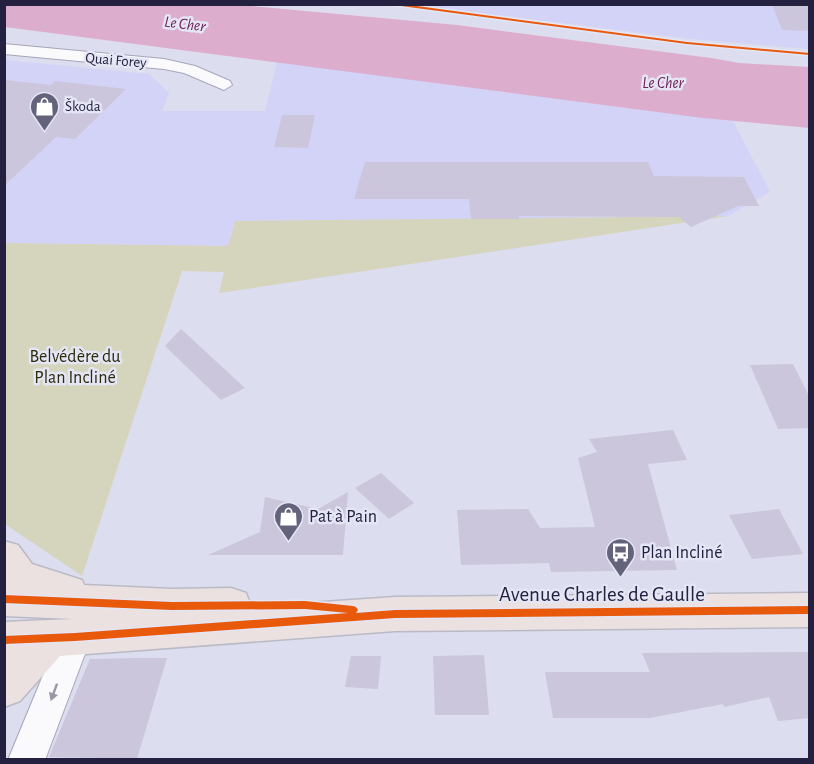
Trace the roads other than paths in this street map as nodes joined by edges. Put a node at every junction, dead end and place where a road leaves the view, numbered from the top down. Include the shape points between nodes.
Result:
1 (4, 49) edge
2 (224, 85) dead end
3 (4, 556) edge
4 (4, 599) edge
5 (306, 605) junction
6 (810, 610) edge
7 (395, 614) junction
8 (4, 623) edge
9 (77, 631) junction
10 (4, 640) edge
11 (4, 687) edge
12 (26, 759) edge

1 - 2 street, Quai Forey via 164,64 189,69
3 - 5 main road via 18,574 63,591
4 - 5 main road, Avenue Charles de Gaulle via 172,606
5 - 7 main road, Avenue Charles de Gaulle
5 - 9 main road
6 - 7 main road, Avenue Charles de Gaulle
7 - 9 main road, Avenue Charles de Gaulle
8 - 9 main road
9 - 10 main road, Avenue Charles de Gaulle
9 - 11 main road via 26,662
9 -> 12 street

